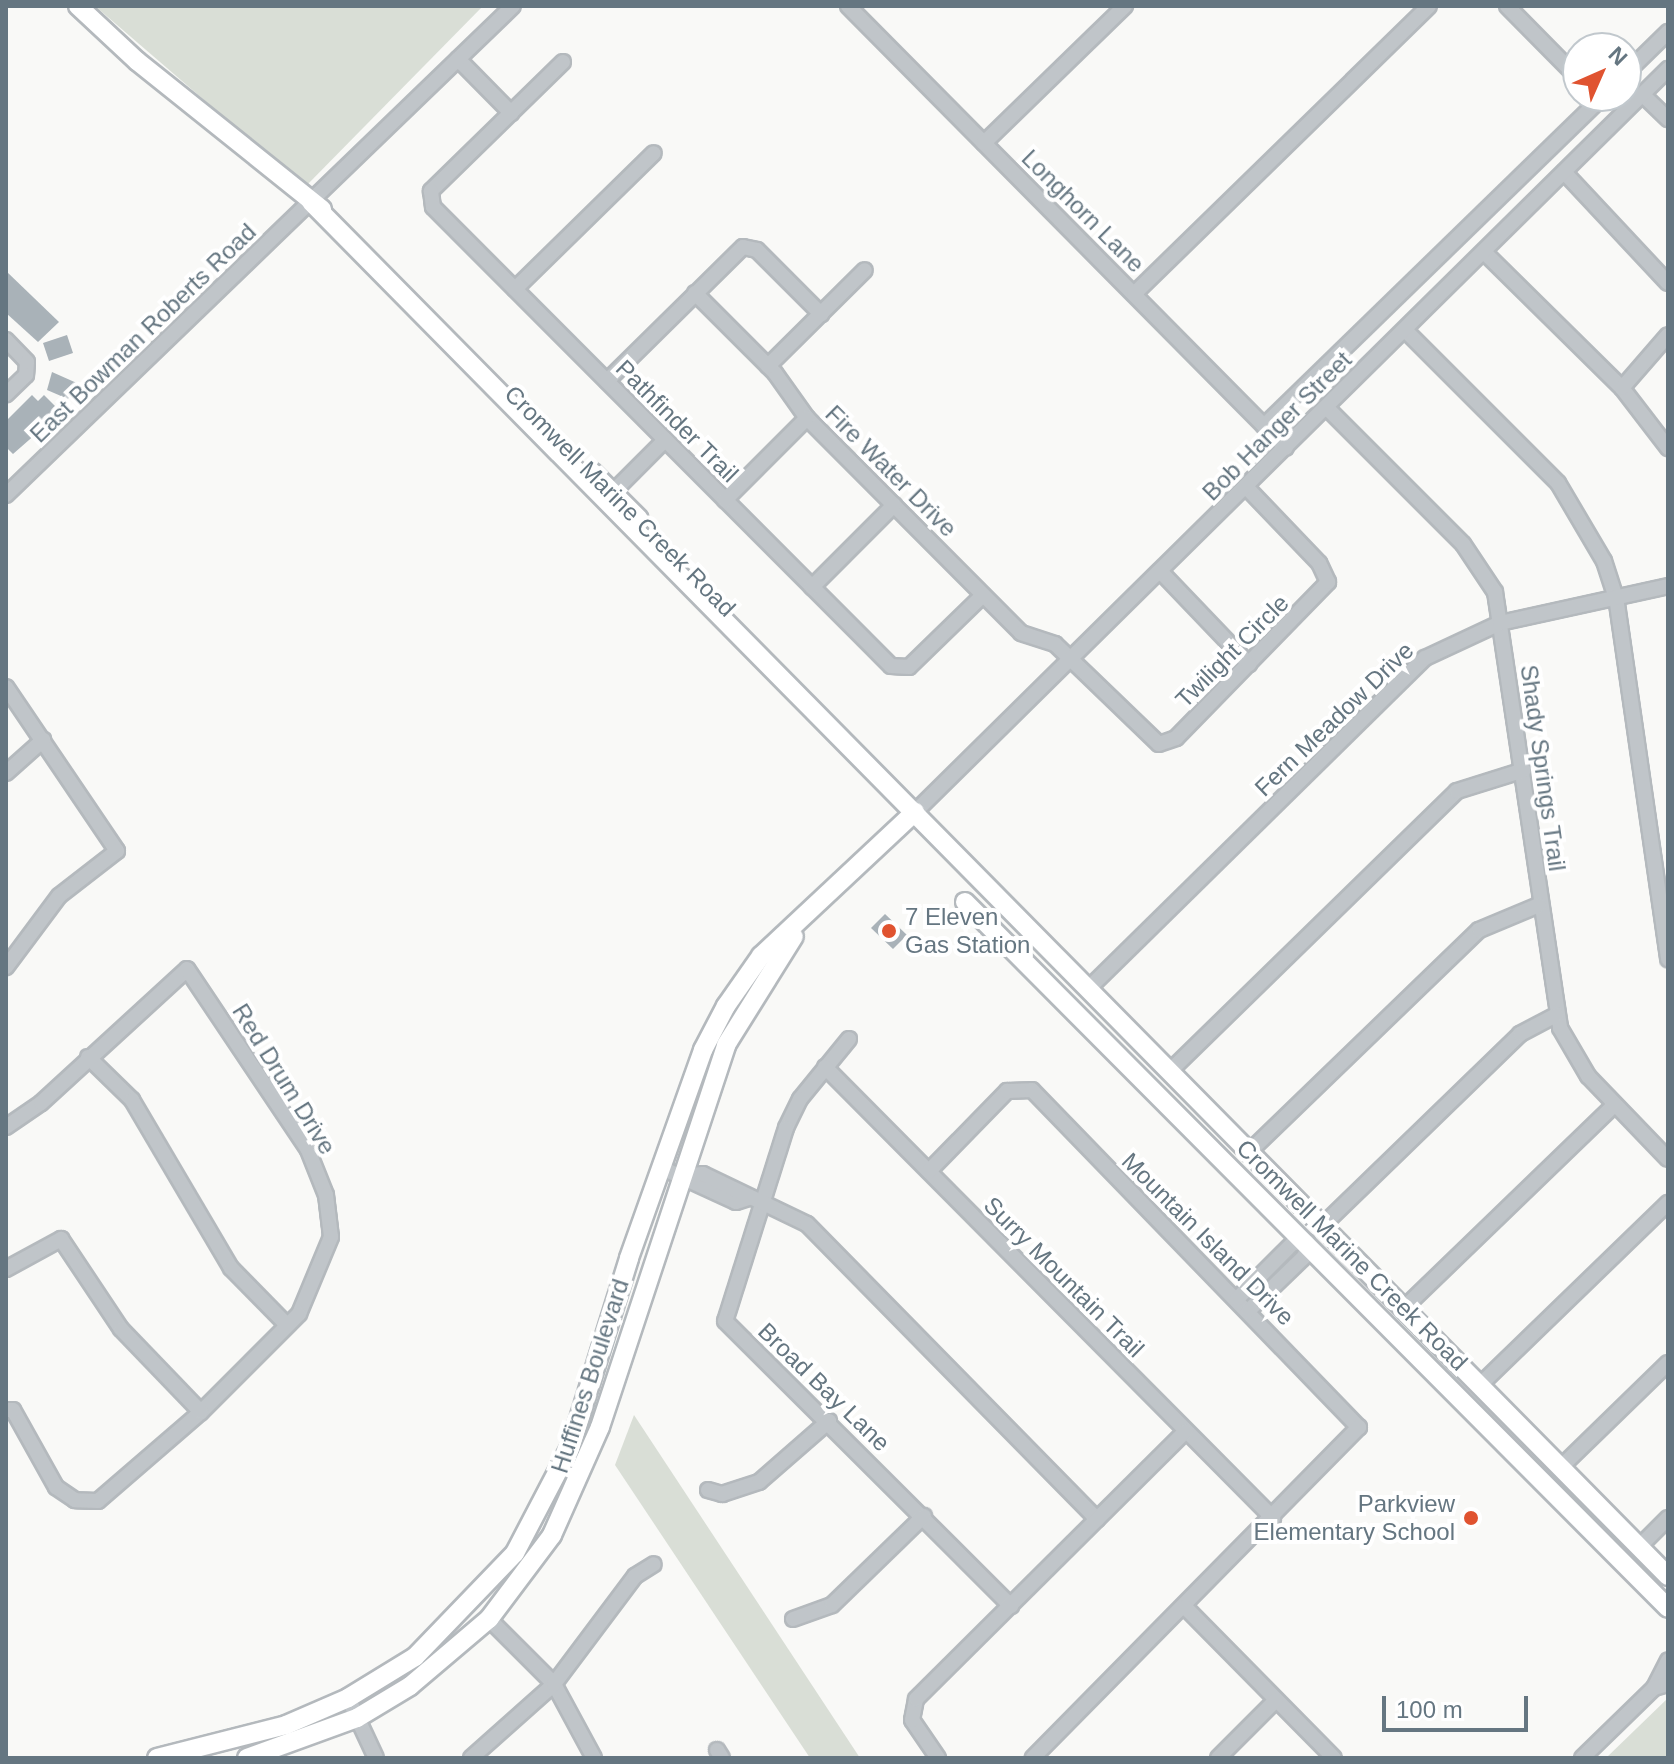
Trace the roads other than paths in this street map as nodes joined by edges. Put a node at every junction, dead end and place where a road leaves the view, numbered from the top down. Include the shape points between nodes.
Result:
1 (78, 6) edge
2 (513, 6) edge
3 (848, 6) edge
4 (1125, 6) edge
5 (1429, 6) edge
6 (1507, 6) edge
7 (1668, 32) edge
8 (1642, 57) edge
9 (458, 59) junction
10 (563, 62) dead end
11 (1562, 62) edge
12 (1668, 69) edge
13 (1643, 95) junction
14 (1584, 112) edge
15 (1613, 112) edge
16 (511, 113) junction
17 (1619, 119) junction
18 (1668, 119) edge
19 (984, 143) junction
20 (654, 153) dead end
21 (1564, 172) junction
22 (311, 202) junction
23 (1485, 253) junction
24 (865, 270) dead end
25 (1668, 283) edge
26 (515, 289) junction
27 (695, 293) junction
28 (1134, 294) junction
29 (821, 314) junction
30 (1406, 331) junction
31 (1668, 335) edge
32 (6, 340) edge
33 (768, 366) junction
34 (607, 381) junction
35 (1622, 388) junction
36 (6, 394) edge
37 (1327, 408) junction
38 (807, 418) junction
39 (1264, 426) junction
40 (665, 440) junction
41 (1286, 448) junction
42 (1668, 448) edge
43 (1247, 488) junction
44 (613, 492) junction
45 (6, 495) edge
46 (725, 500) junction
47 (894, 505) junction
48 (1160, 571) junction
49 (1668, 586) edge
50 (812, 587) junction
51 (983, 595) junction
52 (1616, 597) junction
53 (1500, 623) junction
54 (1071, 658) junction
55 (1249, 664) junction
56 (6, 687) edge
57 (43, 740) junction
58 (1524, 770) junction
59 (6, 773) edge
60 (915, 812) junction
61 (965, 902) dead end
62 (1539, 905) junction
63 (810, 911) junction
64 (1035, 934) junction
65 (1668, 959) edge
66 (6, 967) edge
67 (1089, 988) junction
68 (1556, 1015) junction
69 (1096, 1030) junction
70 (849, 1039) dead end
71 (88, 1057) junction
72 (825, 1067) junction
73 (1170, 1071) junction
74 (1615, 1104) junction
75 (6, 1127) edge
76 (1250, 1151) junction
77 (1668, 1159) edge
78 (664, 1169) junction
79 (929, 1171) junction
80 (683, 1176) junction
81 (1668, 1203) edge
82 (766, 1205) junction
83 (1322, 1226) junction
84 (1307, 1242) junction
85 (6, 1269) edge
86 (1237, 1299) junction
87 (1404, 1308) junction
88 (1248, 1311) junction
89 (287, 1325) junction
90 (1668, 1363) edge
91 (1480, 1385) junction
92 (6, 1410) edge
93 (201, 1412) junction
94 (829, 1421) junction
95 (1186, 1431) junction
96 (1561, 1467) junction
97 (1546, 1483) junction
98 (708, 1490) dead end
99 (924, 1516) junction
100 (1273, 1518) junction
101 (1668, 1518) edge
102 (1097, 1519) junction
103 (1639, 1547) junction
104 (654, 1564) dead end
105 (1668, 1576) edge
106 (1011, 1606) junction
107 (1185, 1607) junction
108 (1668, 1608) edge
109 (489, 1619) junction
110 (793, 1619) dead end
111 (1668, 1660) edge
112 (554, 1684) junction
113 (1661, 1686) edge
114 (348, 1698) junction
115 (1276, 1700) junction
116 (357, 1718) junction
117 (164, 1757) edge
118 (247, 1758) edge
119 (376, 1758) edge
120 (471, 1758) edge
121 (594, 1758) edge
122 (938, 1758) edge
123 (1033, 1758) edge
124 (1218, 1758) edge
125 (1334, 1758) edge
126 (1582, 1758) edge

1 - 22 main road, Cromwell Marine Creek Road
2 - 9 street, East Bowman Roberts Road
3 - 19 street, Longhorn Lane
4 - 19 street
5 - 28 street
6 - 11 street
7 - 8 street
9 - 16 street
9 - 22 street, East Bowman Roberts Road
10 - 16 street
12 - 13 street, Bob Hanger Street
13 - 17 street, Bob Hanger Street
13 - 18 street
14 - 39 street, Bob Hanger Street
15 - 17 street
16 - 26 street, Pathfinder Trail via 428,198
17 - 21 street, Bob Hanger Street
19 - 28 street, Longhorn Lane
20 - 26 street
21 - 23 street, Bob Hanger Street
21 - 25 street
22 - 44 main road, Cromwell Marine Creek Road
22 - 45 street, East Bowman Roberts Road
22 - 60 main road, Cromwell Marine Creek Road
23 - 30 street, Bob Hanger Street
23 - 35 street
24 - 29 street
26 - 34 street, Pathfinder Trail
27 - 29 street via 747,246
27 - 33 street, Fire Water Drive
27 - 34 street
28 - 39 street, Longhorn Lane
29 - 33 street
30 - 37 street, Bob Hanger Street
30 - 52 street via 1558,483 1587,526
31 - 35 street
32 - 36 street via 27,362 26,375
33 - 38 street, Fire Water Drive
34 - 40 street, Pathfinder Trail
35 - 42 street
37 - 41 street, Bob Hanger Street
37 - 53 street, Shady Springs Trail via 1463,544 1495,592
38 - 46 street
38 - 47 street, Fire Water Drive
39 - 41 street, Longhorn Lane
40 - 44 street
40 - 46 street, Pathfinder Trail
41 - 43 street, Bob Hanger Street
43 - 48 street, Bob Hanger Street
43 - 55 street, Twilight Circle via 1328,576 1322,593
44 - 60 main road, Cromwell Marine Creek Road via 891,772
46 - 50 street, Pathfinder Trail
47 - 50 street
47 - 51 street, Fire Water Drive
48 - 54 street, Bob Hanger Street
48 - 55 street
49 - 52 street, Fern Meadow Drive
50 - 51 street, Pathfinder Trail via 900,670
51 - 54 street, Fire Water Drive via 1025,636 1055,644
52 - 53 street, Fern Meadow Drive
52 - 65 street
53 - 58 street, Shady Springs Trail
53 - 67 street, Fern Meadow Drive via 1425,658
54 - 55 street, Twilight Circle via 1165,745
54 - 60 street, Bob Hanger Street
56 - 57 street
57 - 59 street
57 - 66 street via 117,851 59,896
58 - 62 street, Shady Springs Trail
58 - 73 street via 1457,791
60 - 63 main road, Huffines Boulevard
60 - 64 main road, Cromwell Marine Creek Road
61 - 69 main road, Cromwell Marine Creek Road
62 - 68 street, Shady Springs Trail
62 - 76 street via 1479,930
63 - 78 main road, Huffines Boulevard via 761,956 726,1006 703,1050
63 - 80 main road, Huffines Boulevard via 726,1045
64 - 67 main road, Cromwell Marine Creek Road
64 - 69 main road, Cromwell Marine Creek Road
67 - 73 main road, Cromwell Marine Creek Road
68 - 74 street, Shady Springs Trail via 1573,1054
68 - 83 street via 1520,1034
69 - 84 main road, Cromwell Marine Creek Road
70 - 72 street, Broad Bay Lane
71 - 75 street
71 - 89 street via 132,1100 236,1275
71 - 89 street, Red Drum Drive via 187,969 308,1150 326,1195 331,1237 316,1284
72 - 79 street, Surry Mountain Trail
72 - 82 street, Broad Bay Lane via 786,1128
73 - 76 main road, Cromwell Marine Creek Road
74 - 77 street, Shady Springs Trail
74 - 87 street
76 - 83 main road, Cromwell Marine Creek Road
78 - 80 street
78 - 114 main road, Huffines Boulevard via 546,1502 515,1553 446,1630
79 - 86 street, Mountain Island Drive via 1007,1091 1024,1087
79 - 95 street, Surry Mountain Trail
80 - 82 street via 703,1174
80 - 109 main road, Huffines Boulevard via 581,1479 552,1535
81 - 91 street
82 - 94 street, Broad Bay Lane via 725,1321
82 - 102 street via 821,1236
83 - 84 main road
83 - 87 main road, Cromwell Marine Creek Road
84 - 86 street via 1293,1243
84 - 88 street via 1305,1256
84 - 97 main road, Cromwell Marine Creek Road
85 - 93 street via 61,1239 121,1329
86 - 88 street, Mountain Island Drive
87 - 91 main road, Cromwell Marine Creek Road
88 - 100 street, Mountain Island Drive via 1359,1427
89 - 93 street, Red Drum Drive
90 - 96 street
91 - 96 main road, Cromwell Marine Creek Road
92 - 93 street, Red Drum Drive via 21,1422 56,1487 75,1500 98,1501
94 - 98 street via 759,1482 722,1494
94 - 99 street, Broad Bay Lane
95 - 100 street, Surry Mountain Trail
95 - 102 street
96 - 97 main road
96 - 103 main road, Cromwell Marine Creek Road
97 - 108 main road, Cromwell Marine Creek Road
99 - 106 street, Broad Bay Lane
99 - 110 street via 832,1605
100 - 107 street
101 - 103 street
102 - 106 street
103 - 105 main road, Cromwell Marine Creek Road
104 - 112 street via 635,1576
106 - 122 street via 909,1711
107 - 115 street
107 - 123 street
109 - 112 street
109 - 116 main road, Huffines Boulevard via 410,1686
111 - 113 street
112 - 120 street
112 - 121 street
113 - 126 street
114 - 116 street
114 - 117 main road, Huffines Boulevard via 286,1725
115 - 124 street
115 - 125 street
116 - 118 main road, Huffines Boulevard
116 - 119 street

